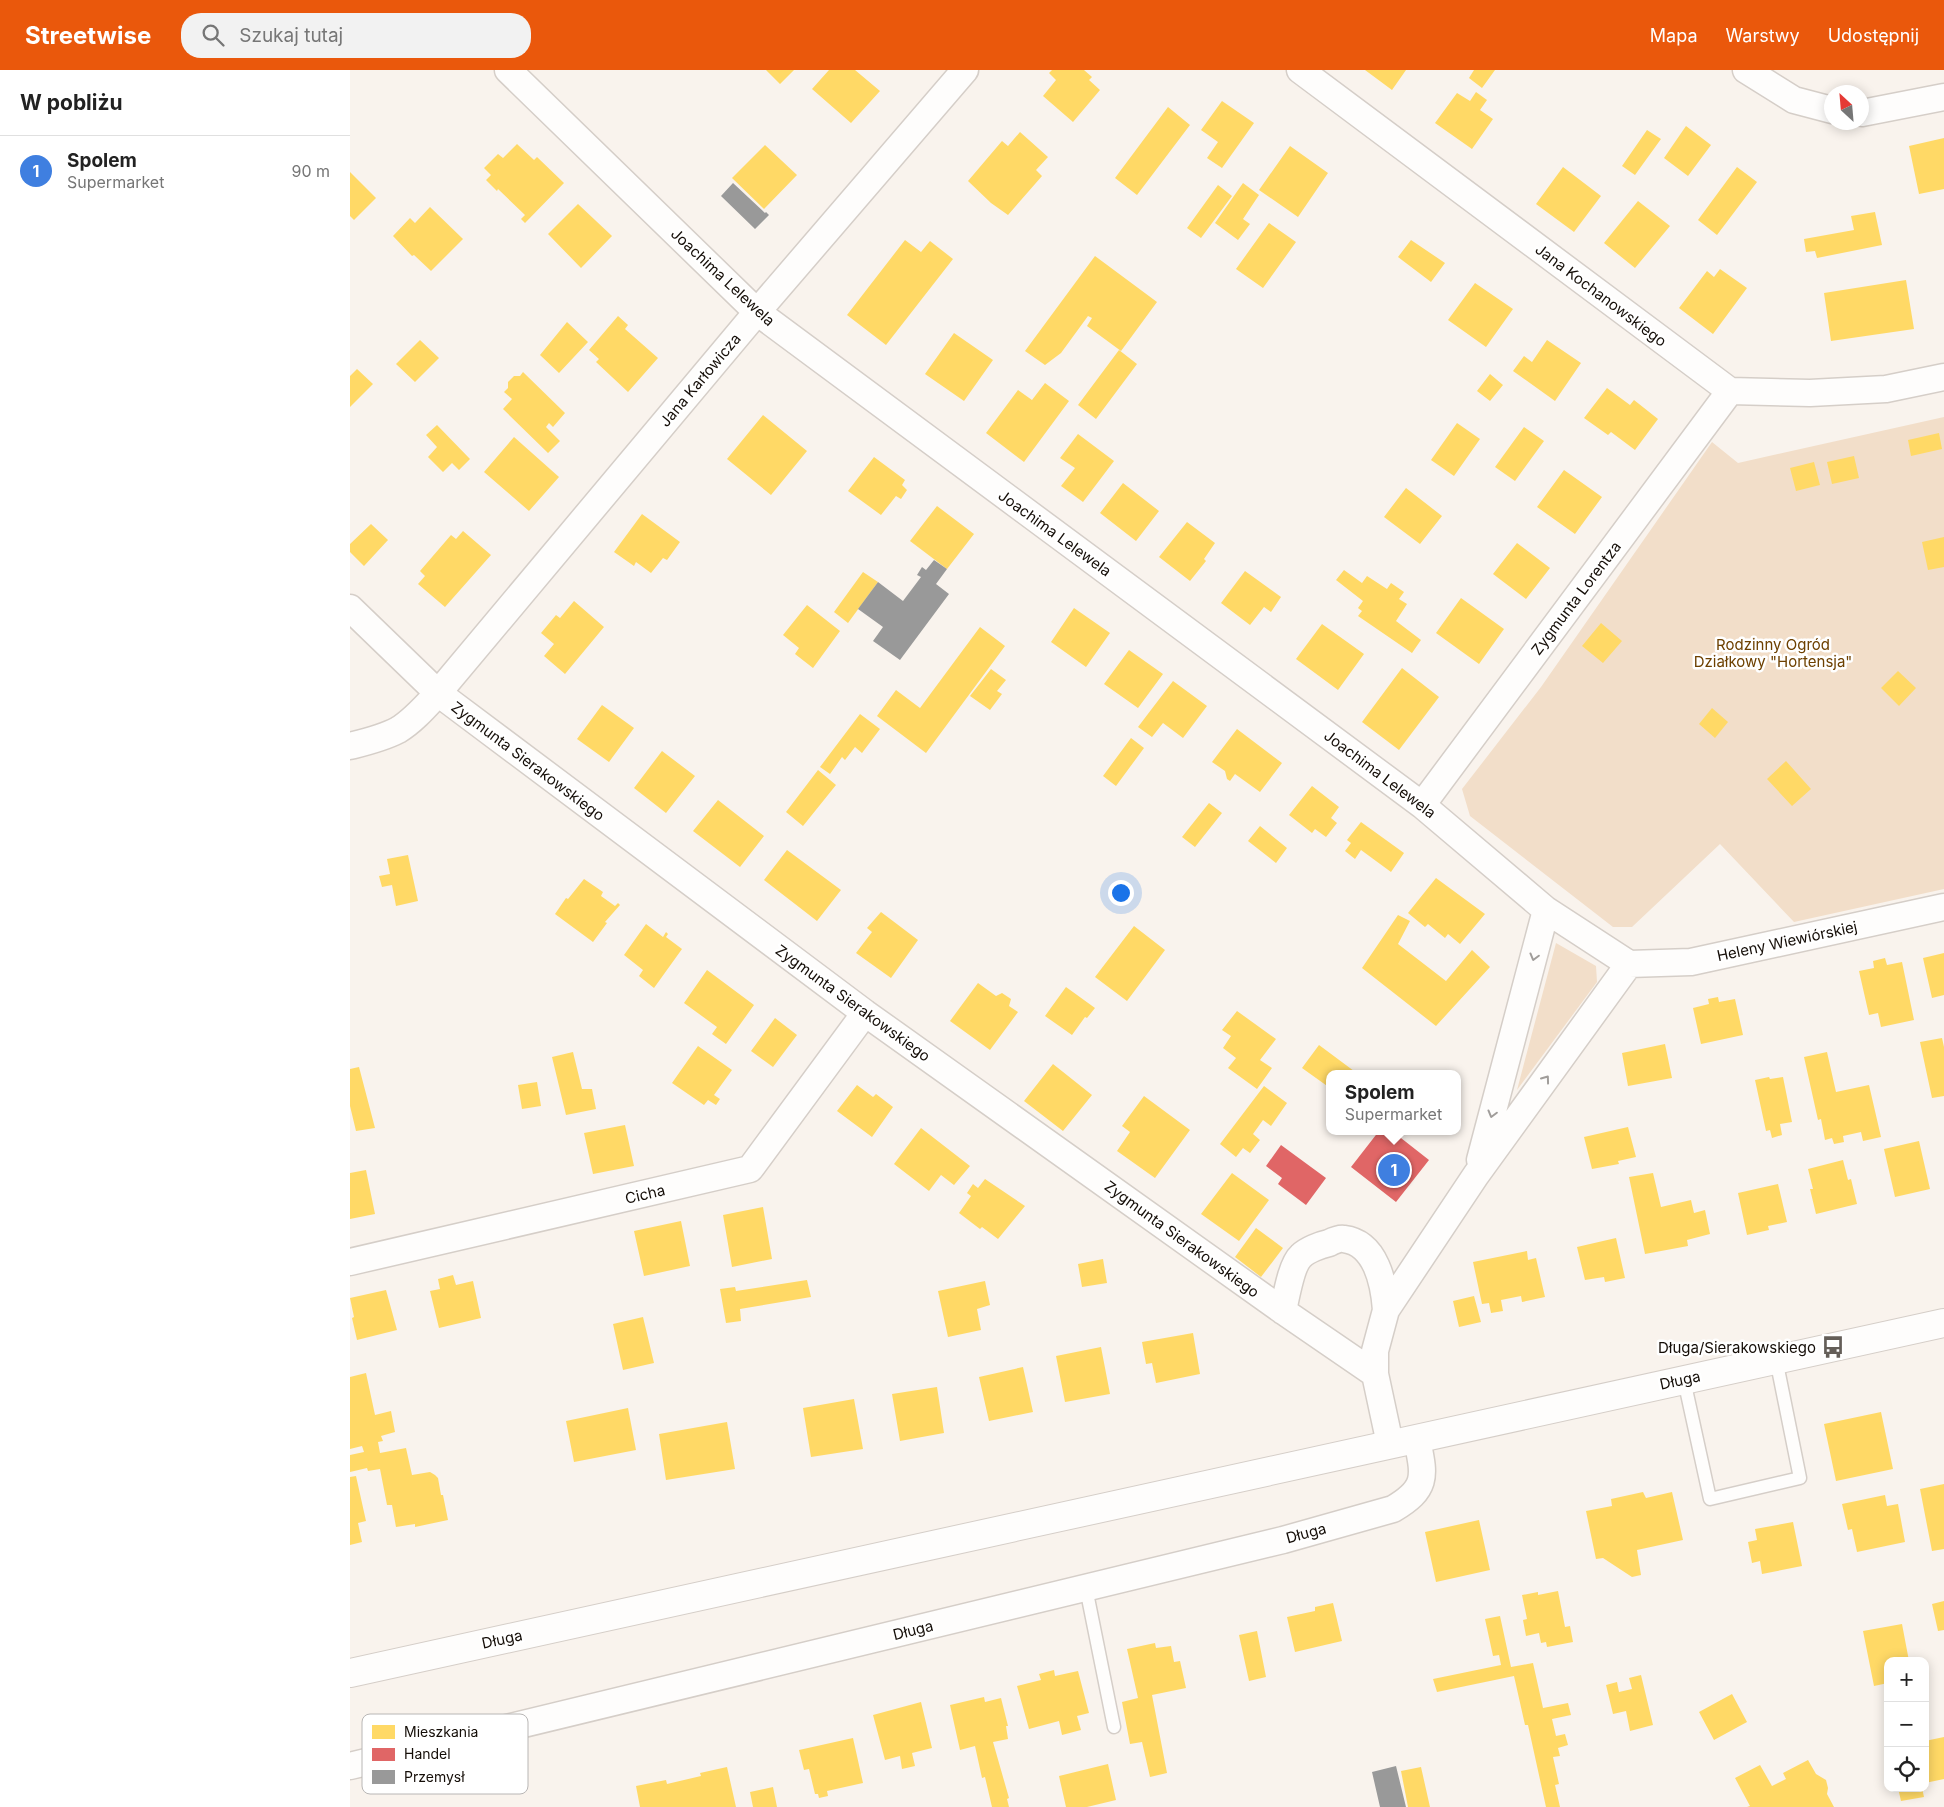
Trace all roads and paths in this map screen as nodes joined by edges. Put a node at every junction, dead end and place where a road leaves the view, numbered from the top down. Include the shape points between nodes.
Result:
1 (508, 70) edge
2 (965, 70) edge
3 (1300, 70) edge
4 (1746, 70) edge
5 (1944, 97) edge
6 (1824, 108) edge
7 (1869, 112) edge
8 (757, 312) junction
9 (1944, 377) edge
10 (1730, 391) junction
11 (350, 608) edge
12 (438, 693) junction
13 (350, 746) edge
14 (1422, 805) junction
15 (1944, 906) edge
16 (1546, 910) junction
17 (1629, 964) junction
18 (865, 1013) junction
19 (1476, 1175) junction
20 (350, 1262) edge
21 (1386, 1310) junction
22 (1283, 1311) junction
23 (1944, 1323) edge
24 (1776, 1359) junction
25 (1375, 1374) junction
26 (1684, 1380) junction
27 (1417, 1439) junction
28 (1390, 1444) junction
29 (1086, 1588) junction
30 (350, 1673) edge
31 (528, 1723) edge
32 (1114, 1727) dead end

1 - 8 street, Joachima Lelewela
2 - 8 street, Jana Karłowicza
3 - 10 street, Jana Kochanowskiego
4 - 6 street via 1794,100
5 - 7 street
8 - 12 street, Jana Karłowicza
8 - 14 street, Joachima Lelewela
9 - 10 street via 1886,390 1810,393
10 - 14 street, Zygmunta Lorentza
11 - 12 street, Zygmunta Sierakowskiego
12 - 13 street, Jana Karłowicza via 398,729
12 - 18 street, Zygmunta Sierakowskiego
14 - 16 street, Joachima Lelewela
15 - 17 street, Heleny Wiewiórskiej via 1691,962
16 - 17 street, Joachima Lelewela
16 -> 19 street
19 -> 17 street
18 - 20 street, Cicha via 750,1170
18 - 22 street, Zygmunta Sierakowskiego
19 - 21 street
21 - 22 street via 1385,1291 1373,1258 1357,1244 1343,1239 1321,1245 1300,1257 1289,1281
21 - 25 street via 1376,1351
22 - 25 street, Zygmunta Sierakowskiego
23 - 24 main road, Długa
24 - 26 main road, Długa
24 - 26 lane via 1800,1478 1710,1499
25 - 28 street
26 - 27 main road, Długa
27 - 28 main road, Długa
27 - 29 street, Długa via 1423,1473 1417,1490 1394,1509
28 - 30 main road, Długa
29 - 31 street, Długa
29 - 32 lane

